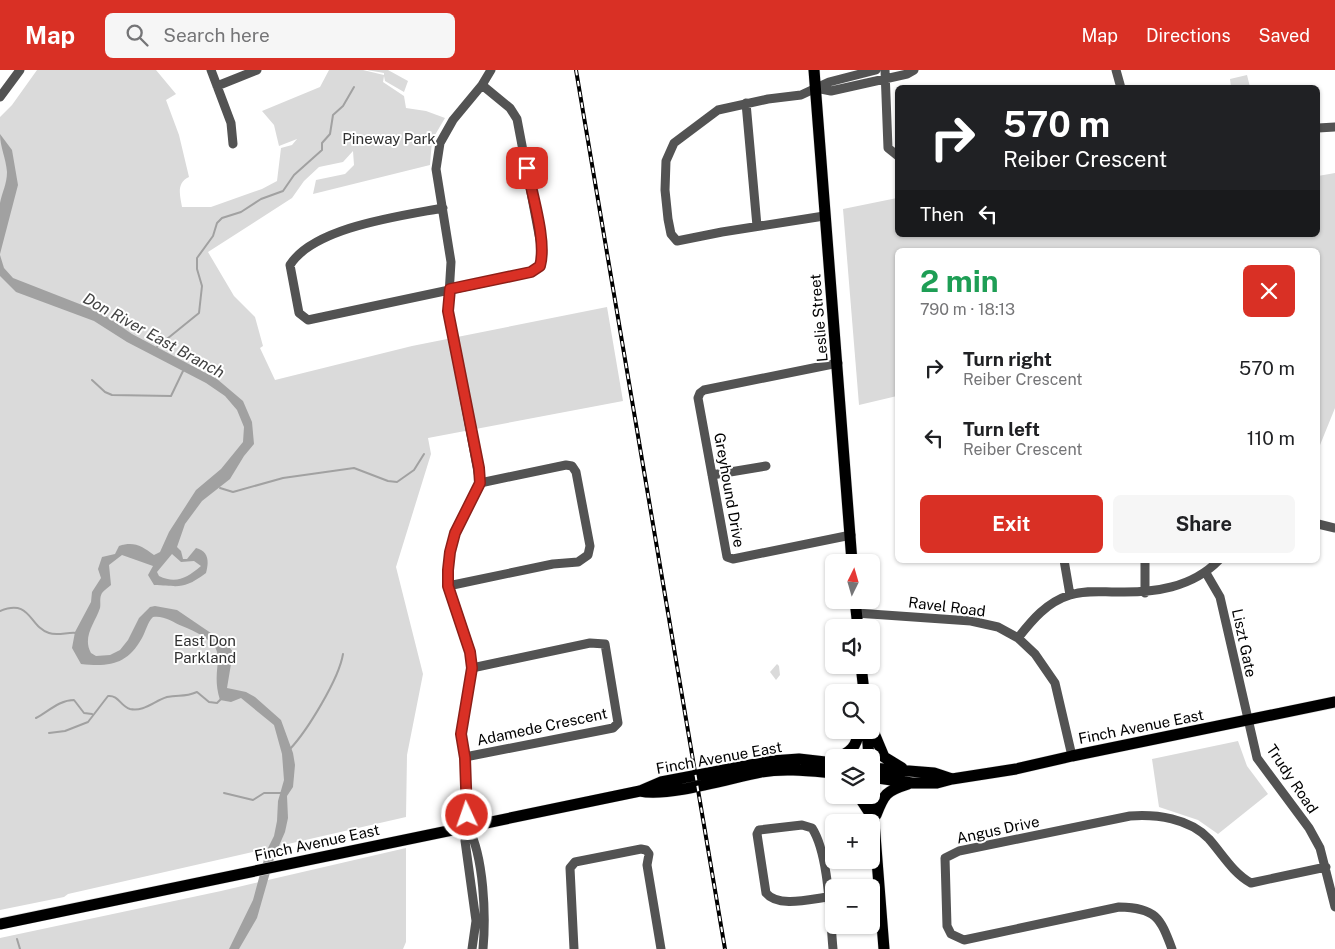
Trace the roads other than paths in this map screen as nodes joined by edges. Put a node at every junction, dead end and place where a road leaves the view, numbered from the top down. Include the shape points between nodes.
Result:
1 (20, 70) edge
2 (211, 70) edge
3 (257, 70) edge
4 (491, 70) edge
5 (814, 70) edge
6 (876, 70) edge
7 (914, 70) edge
8 (1116, 70) edge
9 (885, 74) edge
10 (482, 85) junction
11 (1120, 85) edge
12 (217, 86) junction
13 (816, 88) junction
14 (1, 96) edge
15 (746, 103) junction
16 (1335, 127) edge
17 (1320, 128) edge
18 (233, 144) dead end
19 (895, 154) edge
20 (443, 208) junction
21 (824, 216) junction
22 (758, 226) junction
23 (450, 289) junction
24 (838, 363) junction
25 (766, 466) dead end
26 (712, 475) junction
27 (480, 483) junction
28 (1320, 524) edge
29 (1335, 528) edge
30 (851, 535) junction
31 (852, 554) edge
32 (1065, 563) edge
33 (1145, 563) edge
34 (1216, 563) edge
35 (1206, 573) junction
36 (448, 586) junction
37 (1145, 593) junction
38 (1070, 595) junction
39 (856, 609) edge
40 (856, 613) junction
41 (857, 619) edge
42 (1018, 638) junction
43 (472, 668) junction
44 (1335, 702) edge
45 (1248, 722) junction
46 (877, 739) edge
47 (1072, 756) junction
48 (465, 758) junction
49 (825, 759) edge
50 (811, 761) junction
51 (825, 762) edge
52 (880, 770) edge
53 (825, 773) edge
54 (911, 777) junction
55 (880, 778) edge
56 (640, 791) junction
57 (876, 814) edge
58 (468, 826) junction
59 (1326, 867) junction
60 (877, 869) edge
61 (828, 897) joint
62 (1335, 907) edge
63 (0, 924) edge
64 (832, 934) edge
65 (472, 949) edge
66 (483, 949) edge
67 (574, 949) edge
68 (661, 949) edge
69 (833, 949) edge
70 (883, 949) edge
71 (1172, 949) edge

1 - 14 street
2 - 12 street
3 - 12 street
4 - 10 street
5 - 13 main road, Leslie Street
6 - 13 street
7 - 9 street via 907,74
8 - 11 street
9 - 13 street via 831,91
9 - 19 street via 888,148
10 - 20 street via 453,120 440,143 436,169
10 - 23 street via 510,108 517,119 542,256 540,266 531,272
12 - 18 street via 231,123
13 - 15 street via 802,95
13 - 21 main road, Leslie Street
15 - 22 street
15 - 22 street via 718,110 674,143 666,161 668,219 671,234 677,241
16 - 17 street
20 - 23 street via 451,262
20 - 23 street via 336,233 297,255 290,265 299,313 308,320
21 - 22 street
21 - 24 main road, Leslie Street
23 - 27 street via 448,311
24 - 26 street, Greyhound Drive via 700,393 698,398
24 - 30 main road, Leslie Street
25 - 26 street
26 - 30 street, Greyhound Drive via 727,557 734,559
27 - 36 street via 455,533
27 - 36 street via 566,464 572,466 576,472 590,546 588,555 578,562 553,564
28 - 29 street
30 - 31 main road, Leslie Street
32 - 38 street
33 - 37 street
34 - 35 street
35 - 37 street via 1181,585
35 - 45 street, Liszt Gate via 1220,597
36 - 43 street via 470,652
37 - 38 street
38 - 42 street via 1040,612
39 - 40 main road
40 - 41 main road
40 - 42 street, Ravel Road via 970,620 998,627
42 - 47 street, Ravel Road via 1035,654 1055,683
43 - 48 street via 461,734
43 - 48 street, Adamede Crescent via 590,643 605,644 618,723 613,728
44 - 45 main road, Finch Avenue East
45 - 47 main road, Finch Avenue East
45 - 59 street, Trudy Road via 1257,758 1309,828
46 - 54 main road via 884,756
47 - 54 main road, Finch Avenue East via 937,783
48 - 58 street
49 - 50 main road
50 - 51 main road, Finch Avenue East
50 - 56 main road, Finch Avenue East via 771,761 662,782
52 - 54 main road, Finch Avenue East
53 - 56 main road, Finch Avenue East via 763,772 661,792
54 - 55 main road, Finch Avenue East
54 - 57 main road via 884,795
56 - 58 main road, Finch Avenue East
58 - 63 main road, Finch Avenue East
58 - 65 street via 465,841 476,921
58 - 66 street via 475,839 483,895 486,921
59 - 62 street, Trudy Road
59 - 71 street, Angus Drive via 1251,884 1239,876 1207,838 1185,824 1148,814 960,851 945,858 947,926 950,934 964,940 1119,907 1135,907 1147,910 1162,922
60 - 70 main road
61 - 61 street via 819,843 812,828 802,825 759,830 757,834 769,897 784,901
64 - 69 street
67 - 68 street via 570,868 575,862 641,849 648,854

